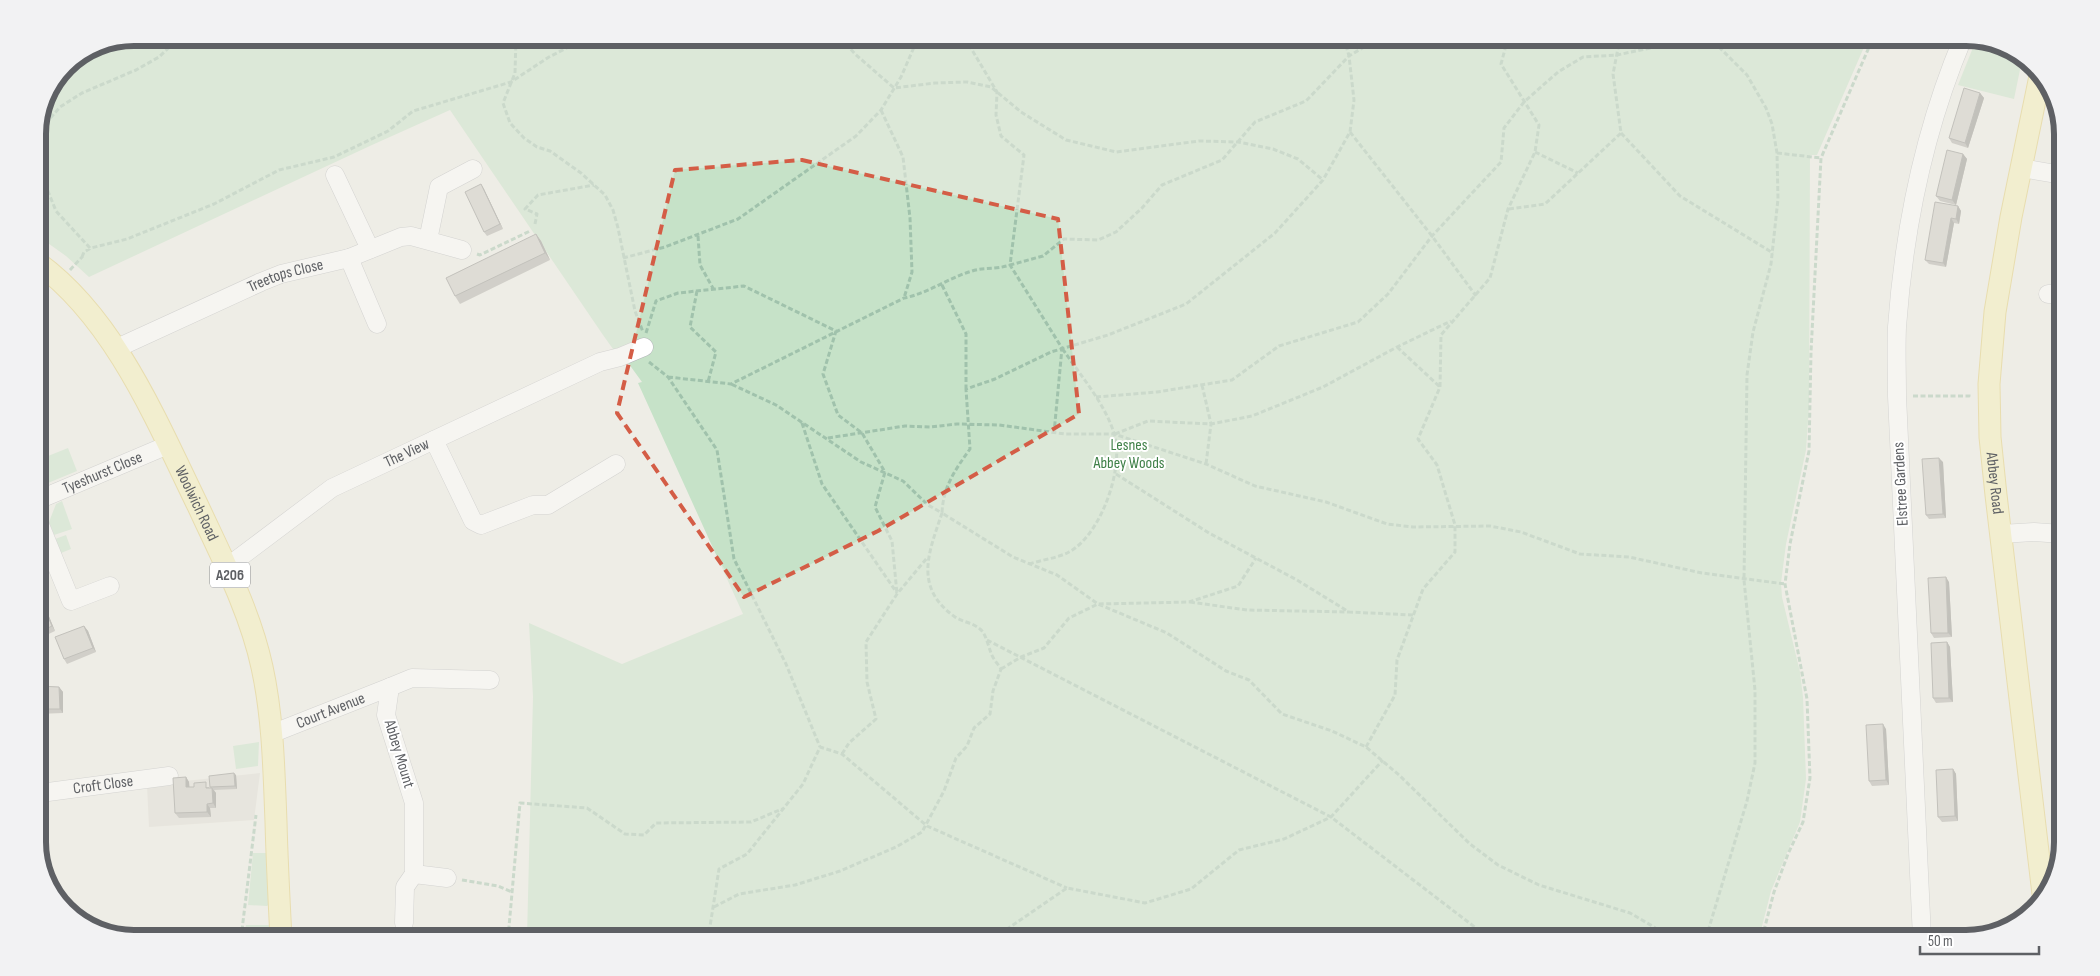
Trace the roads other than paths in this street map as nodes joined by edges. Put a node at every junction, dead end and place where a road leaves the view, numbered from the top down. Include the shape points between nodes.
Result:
1 (1959, 46) edge
2 (2038, 85) edge
3 (2021, 168) junction
4 (473, 169) dead end
5 (2054, 174) edge
6 (335, 176) dead end
7 (428, 240) junction
8 (370, 249) junction
9 (462, 250) road end
10 (348, 258) junction
11 (46, 269) edge
12 (377, 324) dead end
13 (644, 347) road end
14 (115, 349) junction
15 (434, 440) junction
16 (168, 444) junction
17 (616, 464) dead end
18 (46, 497) edge
19 (2054, 533) edge
20 (2001, 534) junction
21 (46, 539) edge
22 (227, 567) junction
23 (110, 586) dead end
24 (490, 680) dead end
25 (390, 687) junction
26 (271, 734) junction
27 (169, 776) dead end
28 (46, 793) edge
29 (414, 874) junction
30 (447, 878) road end
31 (2042, 886) edge
32 (404, 923) dead end
33 (281, 930) edge
34 (1922, 930) edge

1 - 34 street, Elstree Gardens via 1944,81 1912,208 1897,327 1897,396
2 - 3 main road, Abbey Road
3 - 5 street
3 - 20 main road, Abbey Road via 1995,312 1989,384 1990,437
4 - 7 street via 440,187
6 - 8 street
7 - 8 street, Treetops Close via 401,236
7 - 9 street, Treetops Close
8 - 10 street, Treetops Close
10 - 12 street
10 - 14 street, Treetops Close via 261,282
11 - 14 main road, Woolwich Road / A206 via 72,290
13 - 15 street, The View via 600,362
14 - 16 main road, Woolwich Road / A206
15 - 17 street via 473,521 481,524 533,505 548,505
15 - 22 street, The View via 332,488
16 - 18 street, Tyeshurst Close
16 - 22 main road, Woolwich Road / A206
19 - 20 street
20 - 31 main road, Abbey Road
21 - 23 street via 72,601
22 - 26 main road, Woolwich Road / A206 via 248,619 262,668
24 - 25 street via 412,678
25 - 26 street, Court Avenue
25 - 29 street, Abbey Mount via 386,715 414,803
26 - 33 main road, Woolwich Road / A206
27 - 28 street, Croft Close
29 - 30 street
29 - 32 street via 405,887

